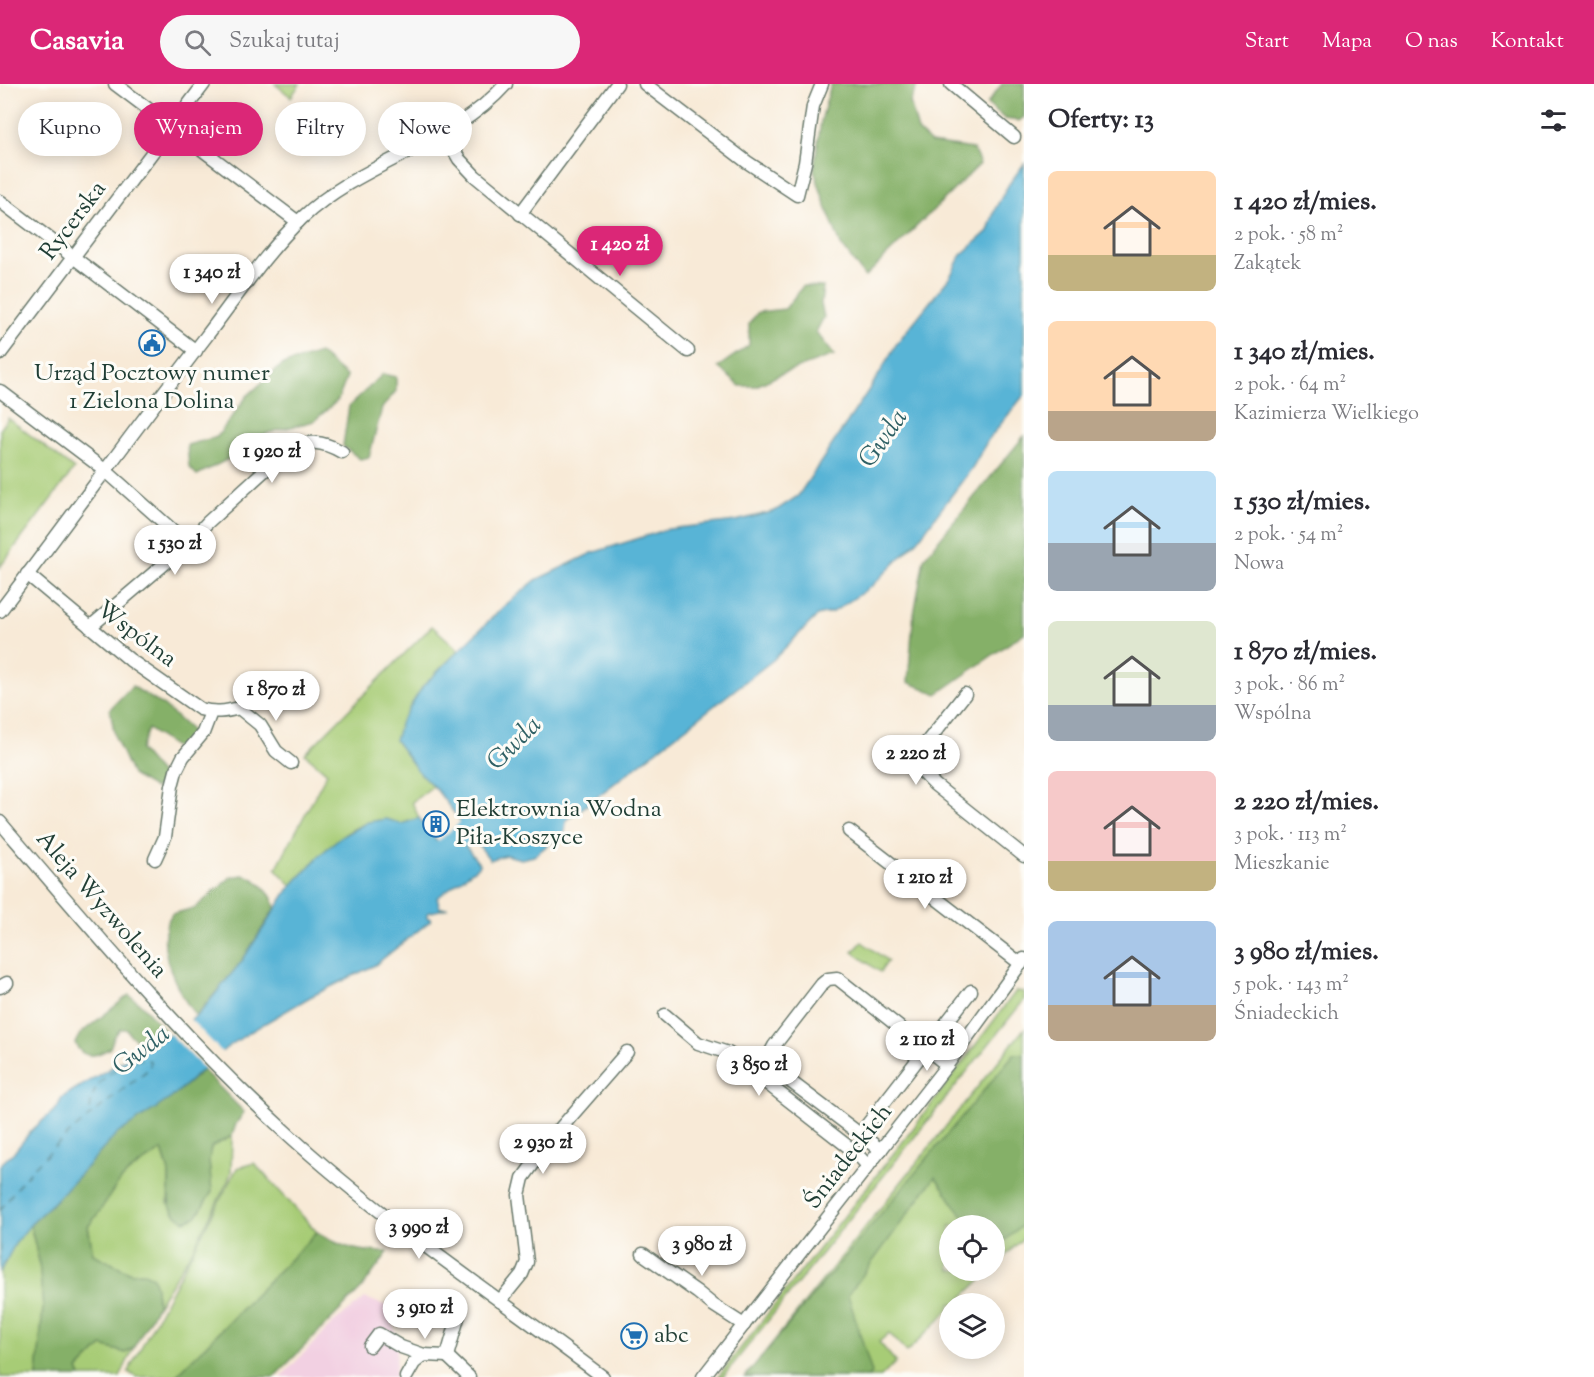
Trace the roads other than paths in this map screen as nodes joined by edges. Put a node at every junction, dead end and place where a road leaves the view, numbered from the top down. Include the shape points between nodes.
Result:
1 (115, 84) edge
2 (204, 84) edge
3 (506, 84) edge
4 (617, 84) edge
5 (645, 84) edge
6 (822, 84) edge
7 (951, 84) edge
8 (139, 102) edge
9 (190, 102) edge
10 (472, 114) edge
11 (1014, 137) dead end
12 (149, 156) edge
13 (211, 156) edge
14 (401, 156) edge
15 (458, 156) edge
16 (0, 201) edge
17 (520, 214) junction
18 (298, 222) junction
19 (73, 257) junction
20 (196, 351) junction
21 (688, 351) dead end
22 (0, 354) edge
23 (0, 390) edge
24 (342, 452) dead end
25 (106, 471) junction
26 (188, 544) junction
27 (27, 574) junction
28 (0, 611) edge
29 (90, 627) junction
30 (965, 694) dead end
31 (211, 712) junction
32 (291, 763) dead end
33 (0, 822) edge
34 (849, 831) dead end
35 (1024, 856) edge
36 (155, 859) dead end
37 (1022, 961) edge
38 (971, 991) dead end
39 (665, 1015) dead end
40 (925, 1050) junction
41 (627, 1052) dead end
42 (947, 1065) junction
43 (860, 1134) junction
44 (881, 1150) junction
45 (868, 1166) junction
46 (643, 1254) dead end
47 (500, 1301) junction
48 (460, 1311) dead end
49 (744, 1324) junction
50 (370, 1346) dead end
51 (424, 1355) junction
52 (447, 1356) junction
53 (406, 1377) edge
54 (470, 1377) edge
55 (603, 1377) edge
56 (703, 1377) edge

1 - 8 street
2 - 9 street, Rycerska
3 - 10 street
4 - 17 street
5 - 6 street via 797,195 813,106
7 - 11 street
12 - 19 street, Rycerska
13 - 18 street
14 - 18 street via 334,192
15 - 17 street via 465,167
16 - 19 street
17 - 21 street
18 - 20 street
19 - 20 street
19 - 22 street, Rycerska
20 - 25 street
23 - 25 street
24 - 26 street via 314,442 287,450
25 - 26 street
25 - 27 street
26 - 29 street
27 - 28 street
27 - 29 street, Wspólna
29 - 31 street, Wspólna via 130,660 200,709
30 - 35 street via 912,761 935,785
31 - 32 street via 239,708 260,725 276,751
31 - 36 street via 203,733 176,771 165,837
33 - 47 street, Aleja Wyzwolenia via 170,1016 262,1110 368,1202
34 - 37 street
37 - 42 street, Śniadeckich
38 - 40 street
39 - 45 street via 698,1043 728,1053
40 - 42 street
40 - 43 street
40 - 43 street via 837,978 825,981 787,1029 770,1053 770,1066
41 - 47 street via 524,1174 519,1195 527,1263
42 - 44 street, Śniadeckich
43 - 44 street
44 - 45 street, Śniadeckich
45 - 49 street, Śniadeckich
46 - 49 street
47 - 55 street
48 - 52 street
49 - 56 street, Śniadeckich
50 - 51 street via 379,1334
51 - 52 street
51 - 53 street
52 - 54 street

